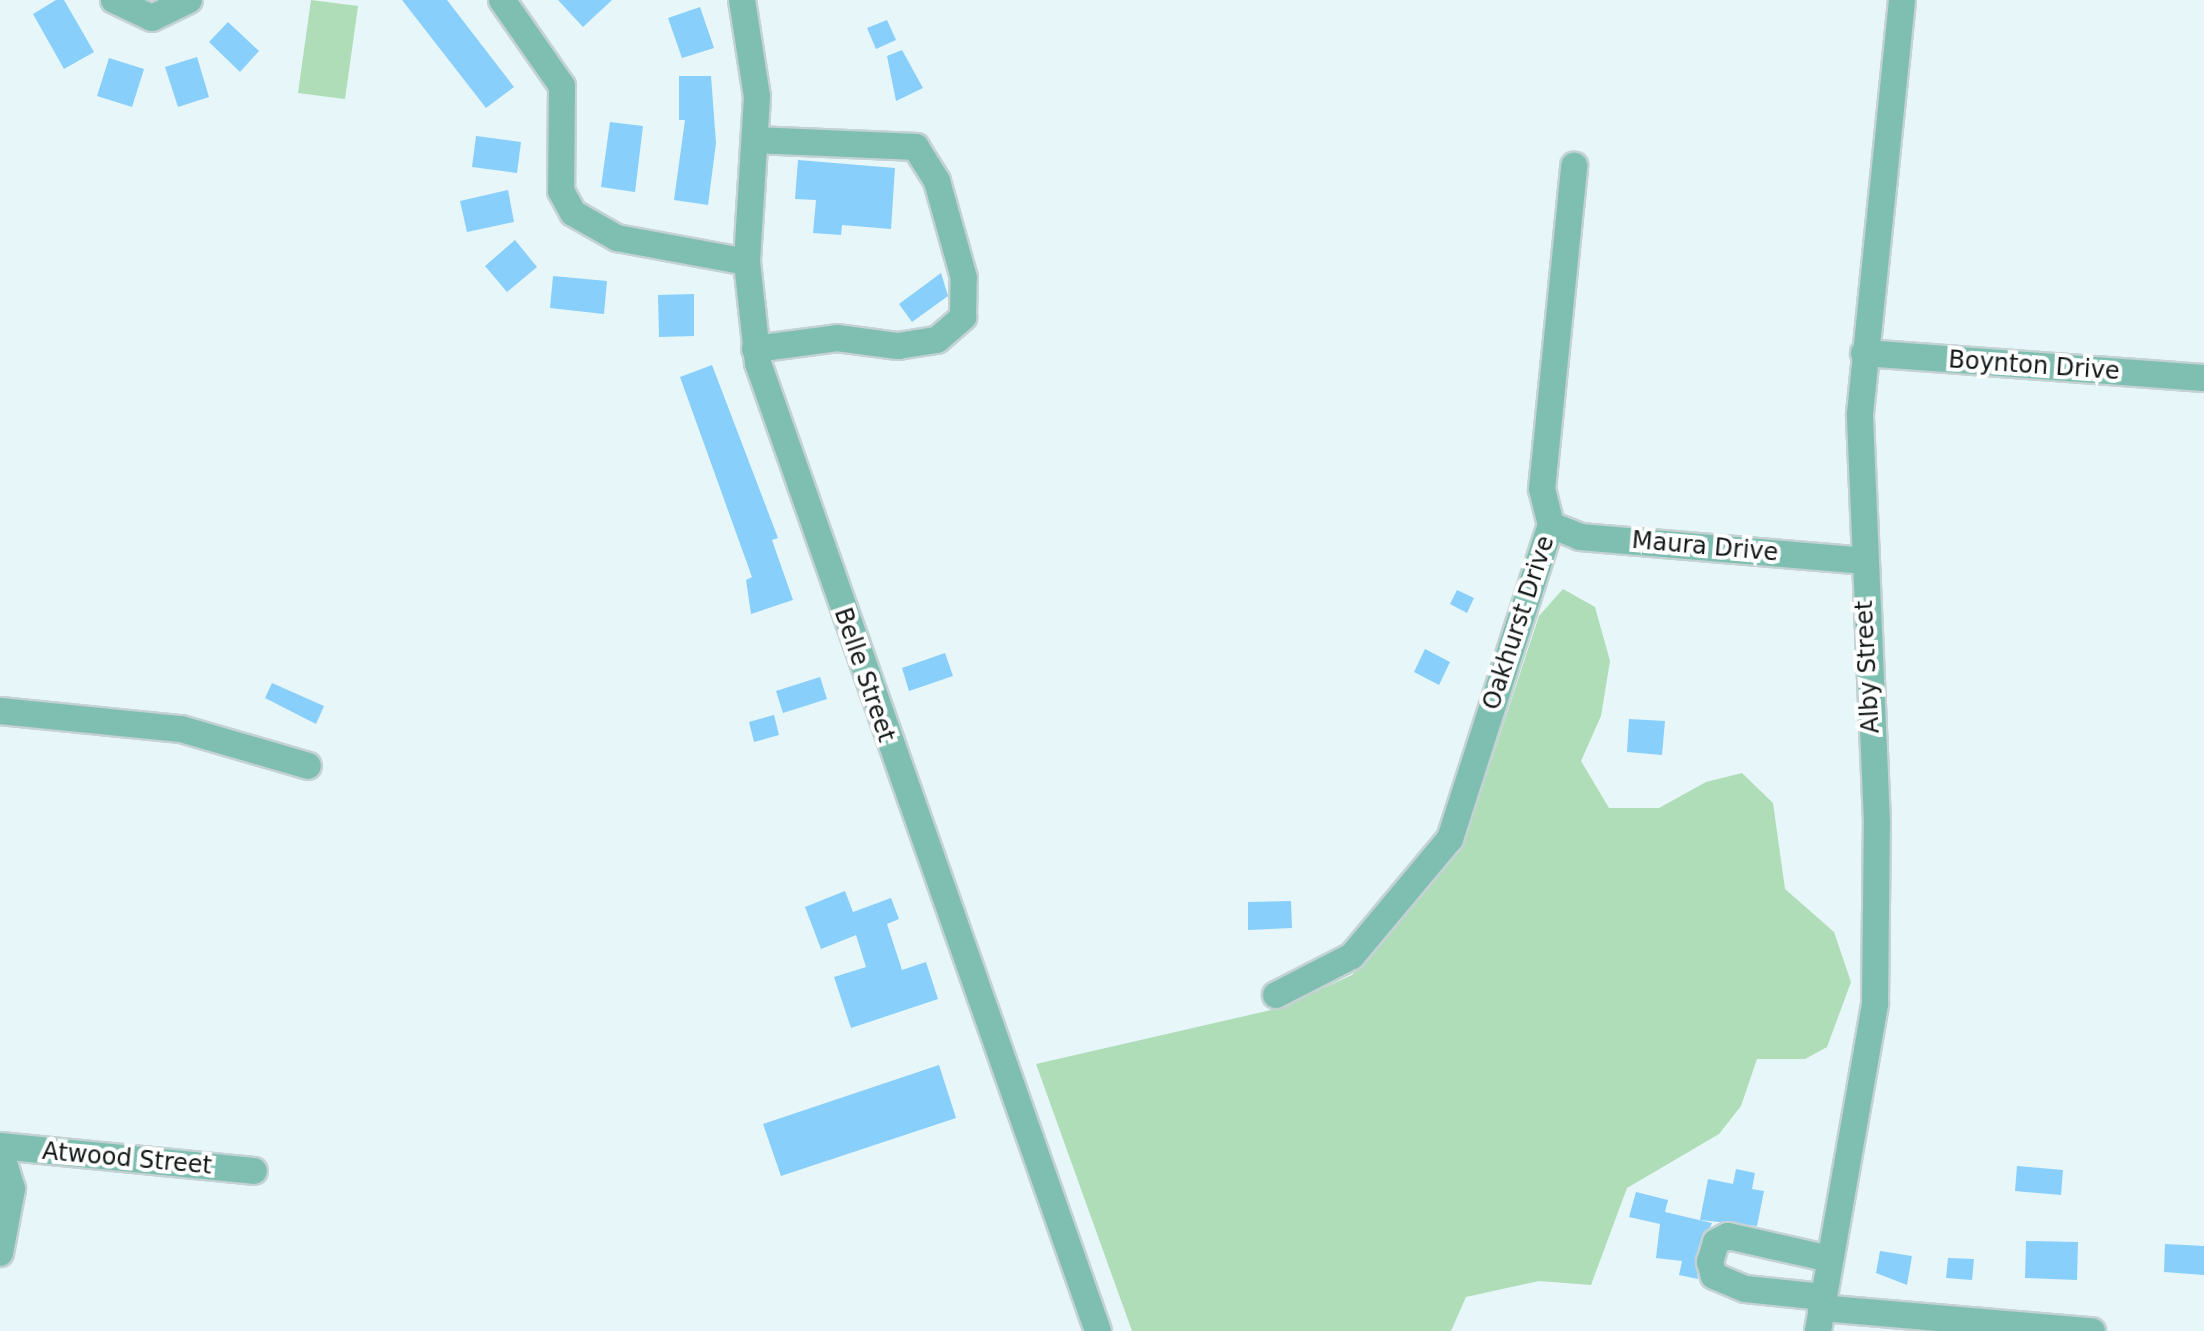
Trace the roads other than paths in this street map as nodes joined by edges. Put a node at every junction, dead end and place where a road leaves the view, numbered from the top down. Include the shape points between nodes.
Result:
1 (114, 0) edge
2 (189, 0) edge
3 (502, 0) edge
4 (742, 0) edge
5 (1902, 0) edge
6 (756, 140) junction
7 (1574, 166) dead end
8 (747, 262) junction
9 (755, 349) junction
10 (1864, 353) junction
11 (2204, 378) edge
12 (1551, 525) junction
13 (1863, 561) junction
14 (0, 711) edge
15 (308, 766) dead end
16 (1276, 995) dead end
17 (0, 1148) edge
18 (254, 1171) dead end
19 (0, 1253) edge
20 (1830, 1259) junction
21 (1820, 1312) edge
22 (1098, 1331) edge
23 (2092, 1331) edge

1 - 2 street via 152,18
3 - 8 street via 562,86 561,191 573,213 617,238
4 - 6 street, Belle Street via 755,56
5 - 10 street, Alby Street
6 - 8 street, Belle Street
6 - 9 street via 916,147 937,181 964,278 963,317 937,340 898,346 837,338
7 - 12 street, Oakhurst Drive via 1542,489
8 - 9 street, Belle Street
9 - 22 street, Belle Street
10 - 11 street, Boynton Drive
10 - 13 street, Alby Street
12 - 13 street, Maura Drive via 1580,537
12 - 16 street, Oakhurst Drive via 1450,839 1352,956
13 - 20 street, Alby Street via 1877,823 1875,1003
14 - 15 street via 181,729
17 - 18 street, Atwood Street
17 - 19 street via 12,1200
20 - 21 street, Alby Street
20 - 21 street via 1728,1236 1716,1242 1710,1262 1714,1276
21 - 23 street

